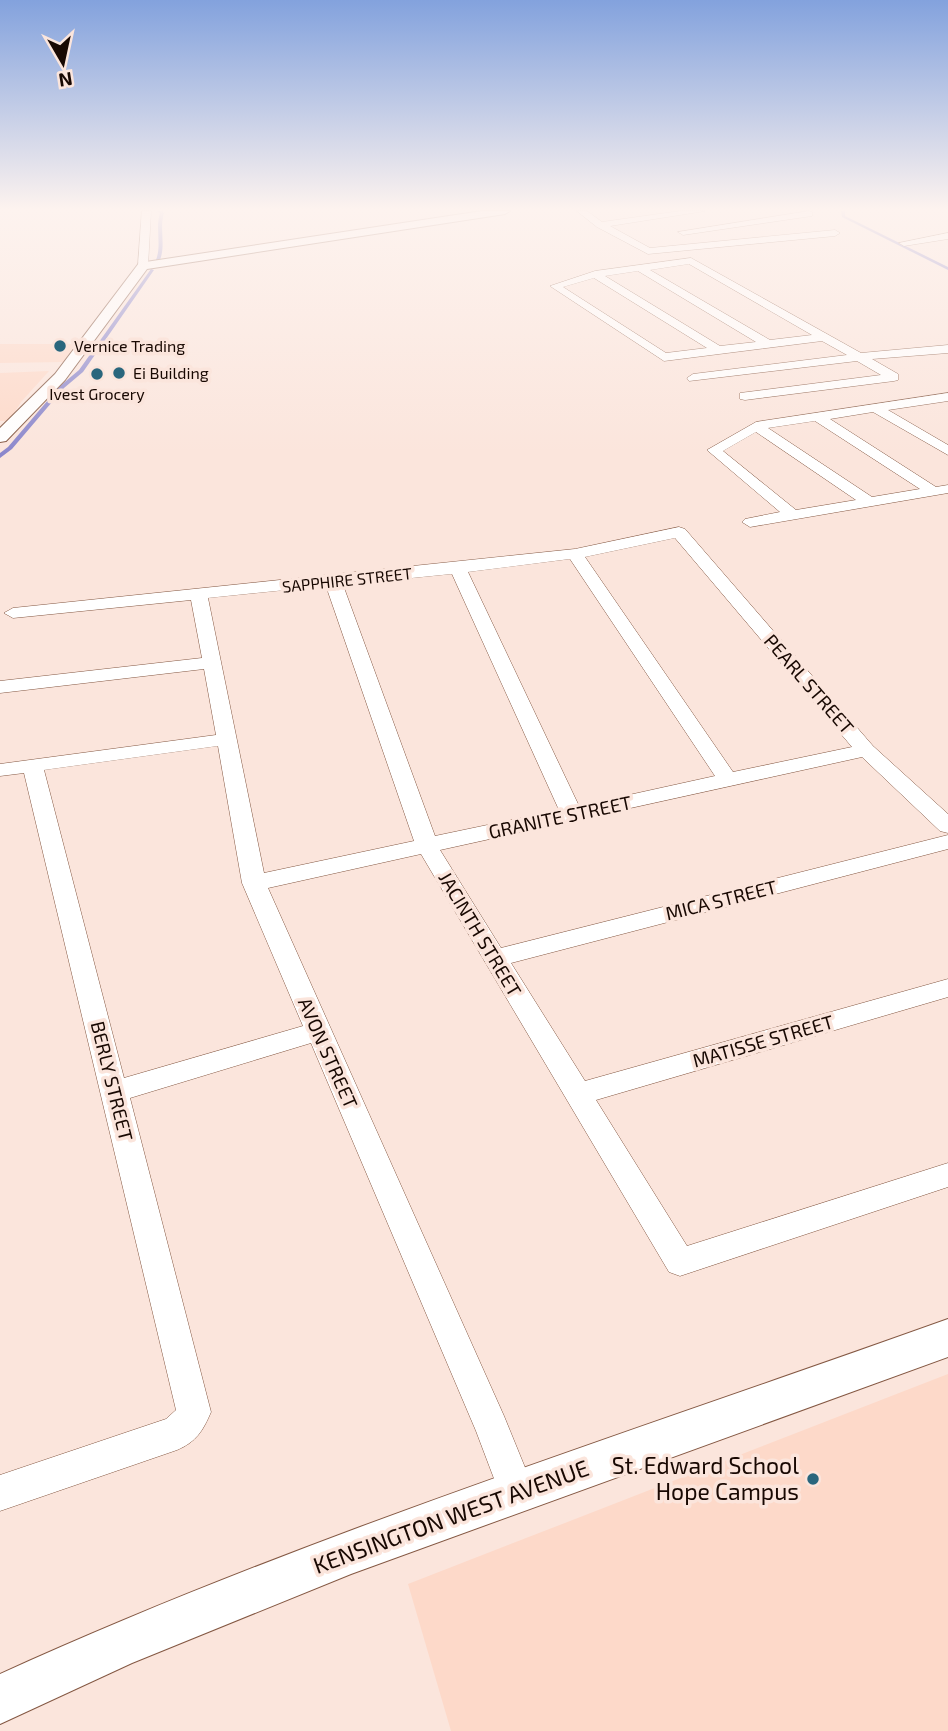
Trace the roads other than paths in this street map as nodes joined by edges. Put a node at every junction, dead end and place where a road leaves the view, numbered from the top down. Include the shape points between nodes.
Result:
1 (124, 292) edge
2 (565, 292) edge
3 (624, 292) edge
4 (680, 292) edge
5 (745, 292) edge
6 (824, 337) junction
7 (768, 344) junction
8 (948, 349) edge
9 (718, 350) junction
10 (858, 357) junction
11 (693, 378) dead end
12 (744, 396) dead end
13 (948, 397) edge
14 (932, 399) junction
15 (875, 408) junction
16 (948, 408) edge
17 (816, 416) junction
18 (756, 426) junction
19 (0, 437) edge
20 (948, 452) edge
21 (941, 490) edge
22 (869, 502) junction
23 (793, 514) junction
24 (750, 522) dead end
25 (679, 533) joint
26 (575, 554) junction
27 (458, 568) junction
28 (333, 581) junction
29 (199, 595) junction
30 (13, 613) dead end
31 (212, 662) junction
32 (0, 687) edge
33 (227, 739) junction
34 (866, 750) junction
35 (33, 766) junction
36 (0, 770) edge
37 (728, 780) junction
38 (572, 814) junction
39 (948, 827) edge
40 (948, 842) edge
41 (426, 846) junction
42 (254, 883) junction
43 (495, 958) junction
44 (948, 988) edge
45 (318, 1031) junction
46 (115, 1092) junction
47 (578, 1094) junction
48 (948, 1175) edge
49 (680, 1262) joint
50 (948, 1338) edge
51 (517, 1492) junction
52 (0, 1493) edge
53 (0, 1699) edge

1 - 19 street via 60,377
2 - 9 street via 664,357
3 - 9 street
4 - 7 street
5 - 6 street
6 - 7 street
6 - 10 street
7 - 9 street
8 - 10 street
10 - 11 street
10 - 12 street via 894,377
13 - 14 street
14 - 15 street
14 - 16 street
15 - 17 street
15 - 20 street
17 - 18 street
17 - 21 street
18 - 22 street
18 - 23 street via 714,450
21 - 22 street
22 - 23 street
23 - 24 street
25 - 26 street, SAPPHIRE STREET
25 - 34 street, PEARL STREET
26 - 27 street, SAPPHIRE STREET
26 - 37 street
27 - 28 street, SAPPHIRE STREET
27 - 38 street
28 - 29 street, SAPPHIRE STREET
28 - 41 street, JACINTH STREET
29 - 30 street, SAPPHIRE STREET
29 - 31 street, AVON STREET
31 - 32 street
31 - 33 street, AVON STREET
33 - 35 street
33 - 42 street, AVON STREET
34 - 37 street, GRANITE STREET
34 - 39 street, PEARL STREET
35 - 36 street
35 - 46 street, BERLY STREET
37 - 38 street, GRANITE STREET
38 - 41 street, GRANITE STREET
40 - 43 street, MICA STREET
41 - 42 street, GRANITE STREET
41 - 43 street, JACINTH STREET
42 - 45 street, AVON STREET
43 - 47 street, JACINTH STREET
44 - 47 street, MATISSE STREET
45 - 46 street
45 - 51 street, AVON STREET
46 - 52 street, BERLY STREET via 194,1412 177,1433
47 - 49 street, JACINTH STREET
48 - 49 street
50 - 51 street, KENSINGTON WEST AVENUE
51 - 53 street, KENSINGTON WEST AVENUE via 246,1591

